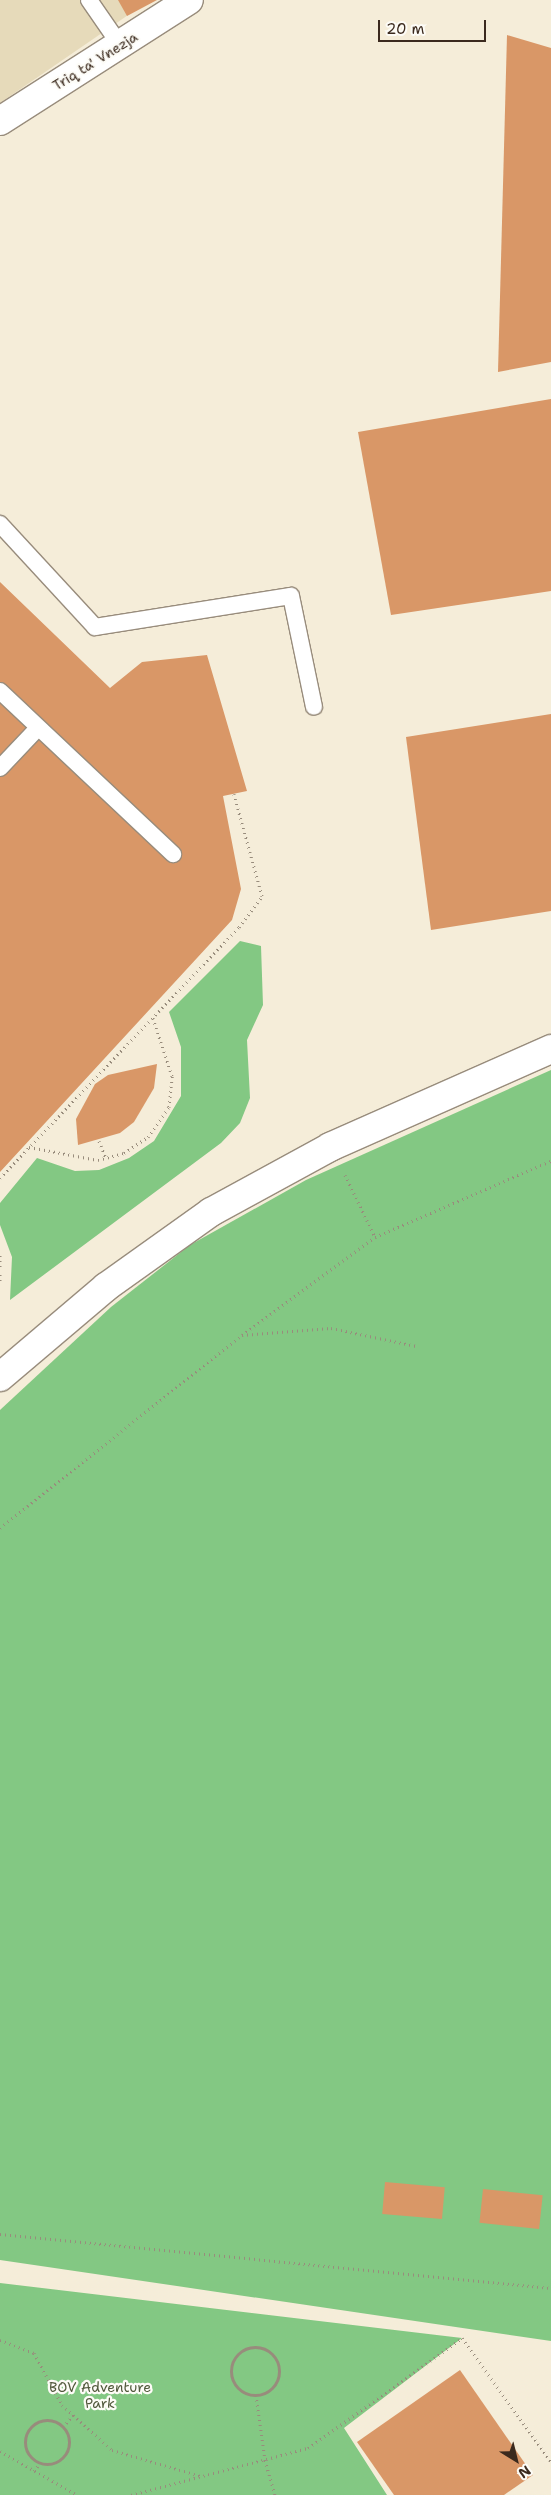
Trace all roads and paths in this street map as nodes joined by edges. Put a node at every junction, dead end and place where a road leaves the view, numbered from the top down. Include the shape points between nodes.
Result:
1 (89, 0) edge
2 (189, 0) edge
3 (120, 45) junction
4 (0, 121) edge
5 (0, 524) edge
6 (0, 691) edge
7 (314, 707) dead end
8 (38, 728) junction
9 (0, 768) edge
10 (234, 794) dead end
11 (173, 854) dead end
12 (152, 1015) junction
13 (551, 1049) edge
14 (99, 1141) dead end
15 (330, 1146) junction
16 (29, 1147) junction
17 (106, 1158) junction
18 (551, 1161) edge
19 (0, 1178) edge
20 (375, 1237) junction
21 (0, 1255) edge
22 (0, 1284) edge
23 (242, 1335) junction
24 (416, 1346) dead end
25 (0, 1377) edge
26 (0, 1528) edge
27 (0, 2234) edge
28 (551, 2288) edge
29 (0, 2340) edge
30 (256, 2396) junction
31 (74, 2415) junction
32 (63, 2427) junction
33 (0, 2451) edge
34 (264, 2460) junction
35 (551, 2462) edge
36 (40, 2463) junction
37 (34, 2471) junction
38 (202, 2476) junction
39 (77, 2495) edge
40 (131, 2495) edge
41 (275, 2495) edge

1 - 3 lane
2 - 3 street, Triq ta' Vnezja
3 - 4 street, Triq ta' Vnezja
5 - 7 lane via 95,628 291,596
6 - 8 lane
8 - 9 lane
8 - 11 lane
10 - 12 path via 262,896 239,928
12 - 16 path
12 - 17 path via 172,1076 168,1108 148,1137
13 - 15 street
14 - 17 path
15 - 20 path
15 - 25 street via 211,1212 106,1287
16 - 17 path via 67,1157
16 - 19 path
18 - 20 path
20 - 23 path
21 - 22 path
23 - 24 path via 331,1328
23 - 26 path
27 - 28 path
29 - 31 path via 34,2353 62,2405
30 - 30 path via 235,2386 230,2372 235,2357 254,2347 270,2352 279,2366 272,2389
30 - 34 path
31 - 32 path
31 - 38 path via 112,2450
32 - 36 path via 68,2438 66,2453 55,2462
32 - 36 path via 48,2420 30,2429 26,2448
33 - 37 path
34 - 35 path via 308,2448 462,2338
34 - 38 path
34 - 41 path
36 - 37 path
37 - 39 path
38 - 40 path

